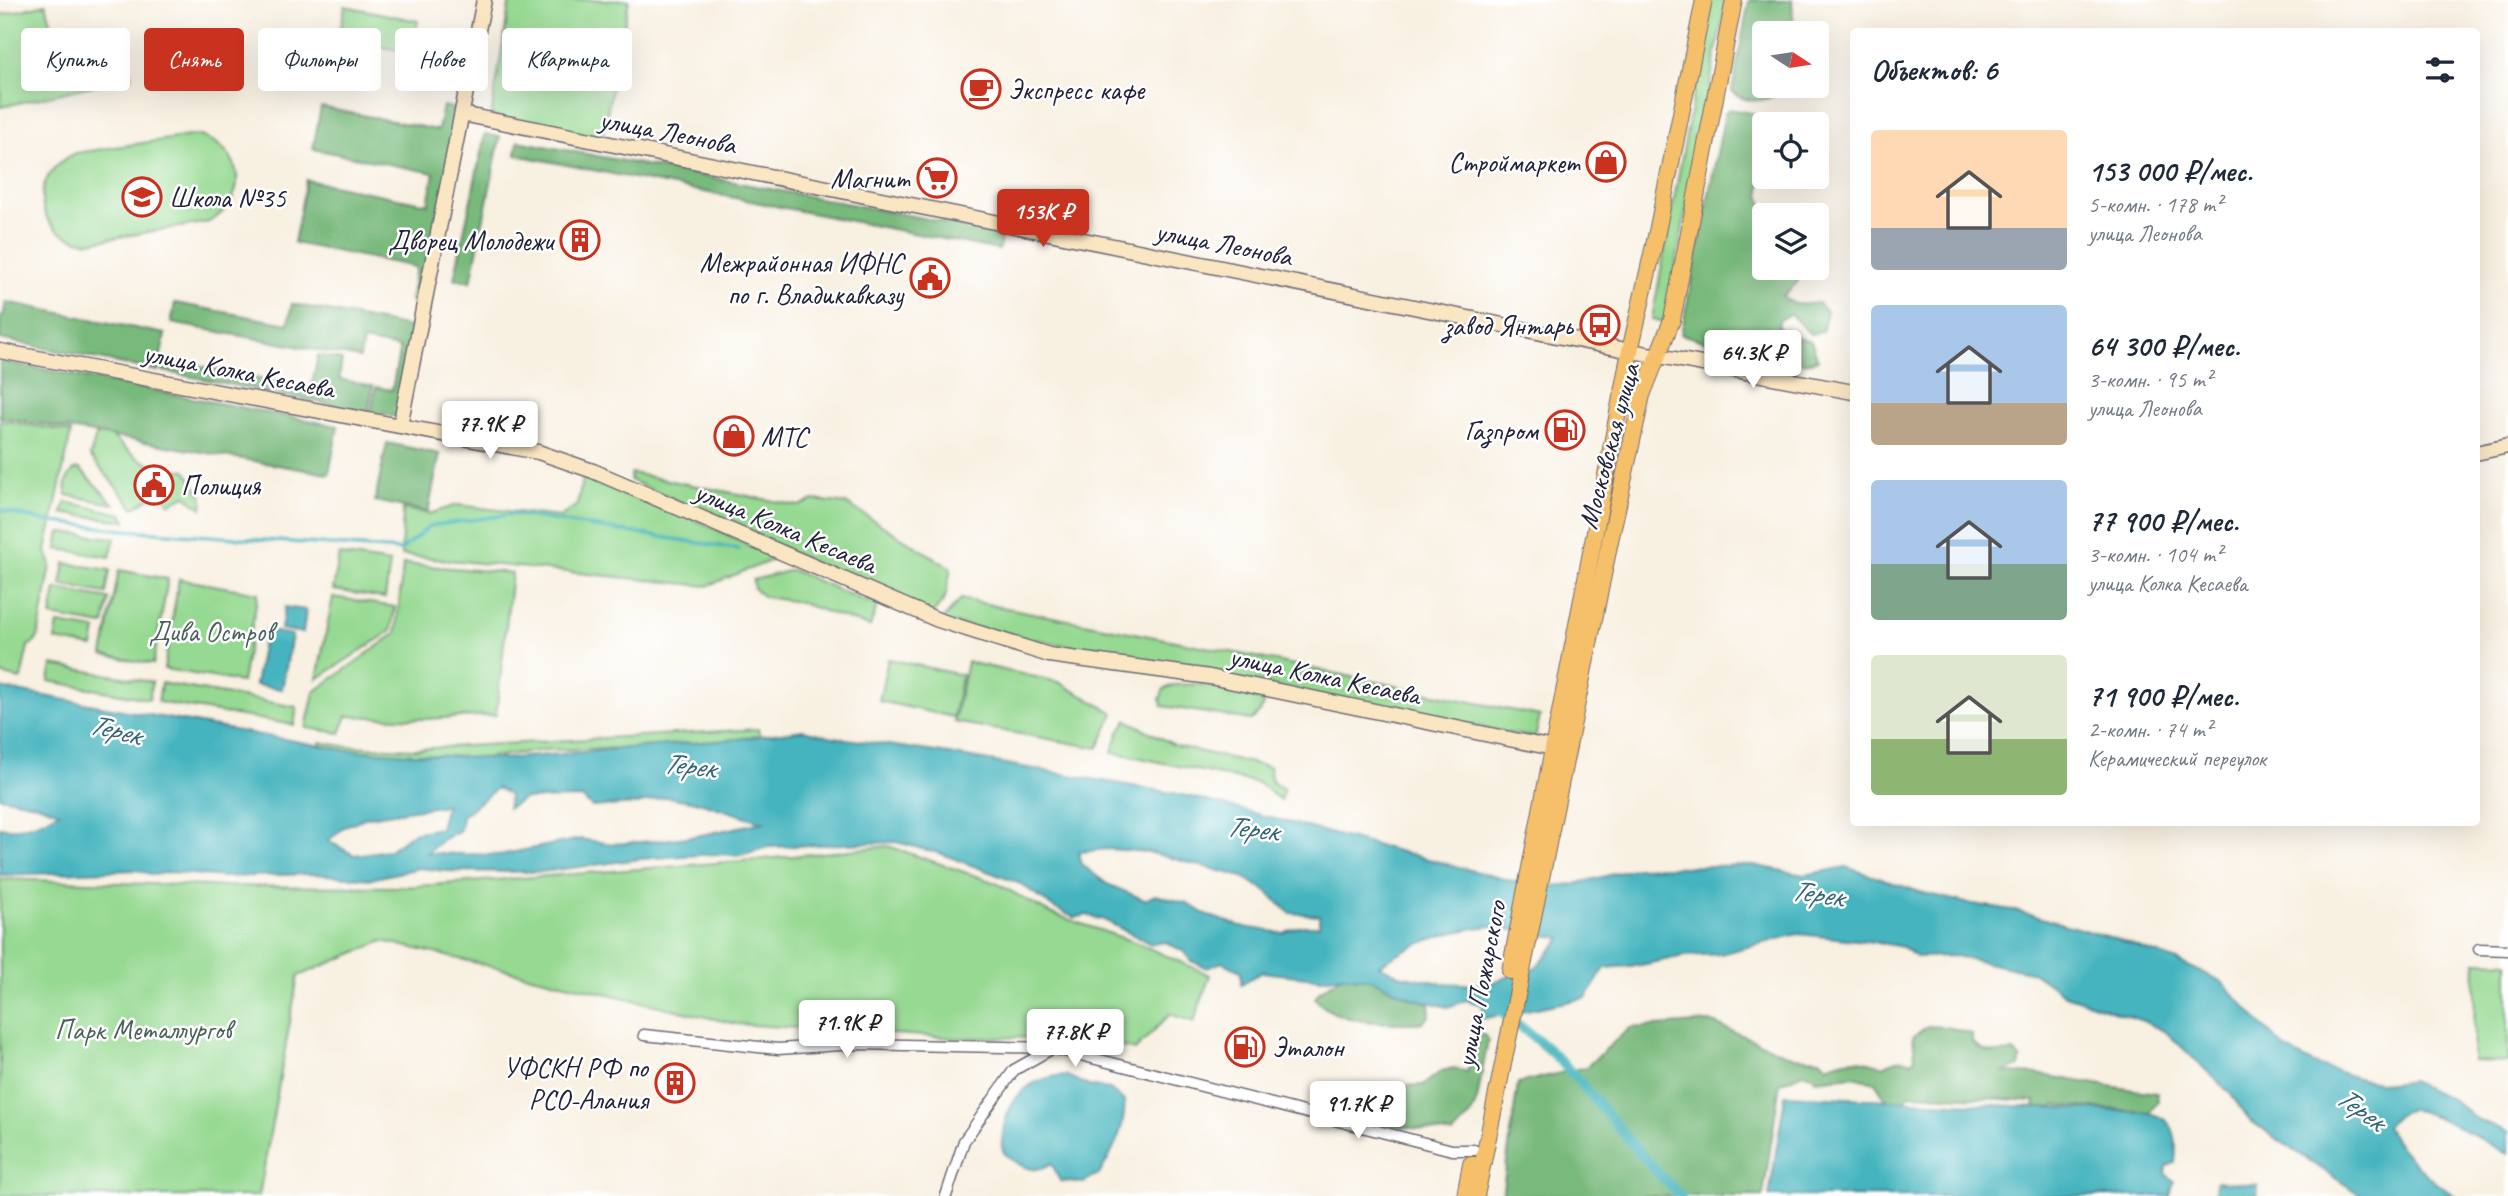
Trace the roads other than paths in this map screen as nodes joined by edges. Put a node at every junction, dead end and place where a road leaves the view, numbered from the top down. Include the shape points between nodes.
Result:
1 (484, 0) edge
2 (1704, 0) edge
3 (1734, 0) edge
4 (462, 114) junction
5 (0, 351) edge
6 (1630, 351) junction
7 (1659, 354) junction
8 (1850, 391) edge
9 (400, 426) junction
10 (2508, 446) edge
11 (2480, 452) edge
12 (1553, 748) junction
13 (1537, 864) junction
14 (2479, 949) dead end
15 (2508, 950) edge
16 (644, 1035) dead end
17 (1053, 1048) junction
18 (1495, 1074) junction
19 (1474, 1150) junction
20 (946, 1196) edge
21 (1465, 1196) edge
22 (1476, 1196) edge

1 - 4 street
2 - 6 main road, Московская улица
3 - 7 main road, Московская улица via 1672,320
4 - 6 street, улица Леонова
4 - 9 street
5 - 9 street, улица Колка Кесаева
6 - 7 street, улица Леонова
6 - 12 main road, Московская улица
7 - 8 street, улица Леонова
7 - 13 main road, Московская улица via 1642,395
9 - 12 street, улица Колка Кесаева via 560,458 938,620 1049,655 1224,679
10 - 11 street
12 - 13 main road, Московская улица
13 - 18 main road, улица Пожарского
14 - 15 street
16 - 17 street via 778,1049 856,1044
17 - 19 street via 1452,1150
17 - 20 street via 1014,1070 964,1141
18 - 19 main road, улица Пожарского
18 - 22 main road, улица Пожарского
19 - 21 main road, улица Пожарского

